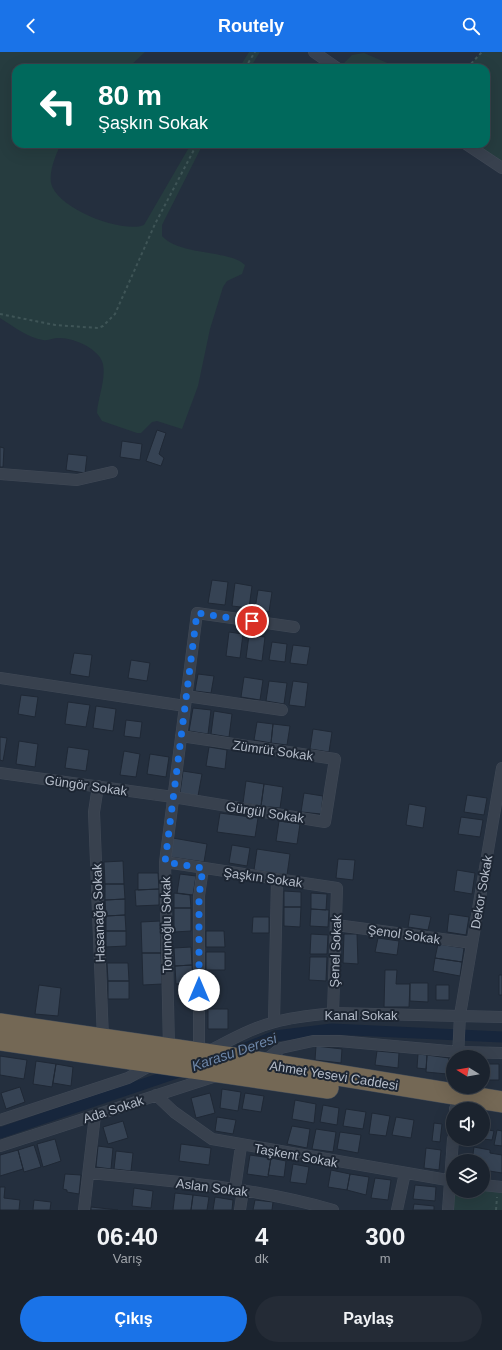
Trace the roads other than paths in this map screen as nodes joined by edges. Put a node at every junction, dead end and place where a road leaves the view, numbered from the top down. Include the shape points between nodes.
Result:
1 (314, 52) edge
2 (331, 64) edge
3 (472, 148) edge
4 (502, 168) edge
5 (112, 472) dead end
6 (0, 474) edge
7 (294, 627) dead end
8 (0, 678) edge
9 (185, 701) junction
10 (282, 710) dead end
11 (181, 736) junction
12 (502, 768) edge
13 (0, 773) edge
14 (98, 786) junction
15 (330, 790) joint
16 (173, 797) junction
17 (165, 862) junction
18 (203, 868) junction
19 (277, 879) junction
20 (337, 888) joint
21 (336, 925) junction
22 (472, 943) junction
23 (333, 1013) junction
24 (460, 1015) junction
25 (502, 1017) edge
26 (274, 1022) junction
27 (0, 1024) edge
28 (103, 1039) junction
29 (0, 1040) edge
30 (458, 1050) edge
31 (201, 1053) junction
32 (446, 1053) edge
33 (490, 1053) edge
34 (502, 1053) edge
35 (162, 1056) junction
36 (262, 1063) junction
37 (232, 1066) junction
38 (156, 1095) junction
39 (459, 1101) edge
40 (502, 1102) edge
41 (490, 1112) edge
42 (502, 1114) edge
43 (96, 1115) junction
44 (0, 1120) edge
45 (0, 1146) edge
46 (241, 1146) junction
47 (89, 1173) junction
48 (405, 1174) junction
49 (446, 1179) edge
50 (490, 1186) edge
51 (502, 1187) edge
52 (239, 1190) junction
53 (450, 1198) edge
54 (84, 1210) edge
55 (240, 1210) edge
56 (334, 1210) edge
57 (397, 1210) edge
58 (448, 1210) edge

1 - 2 street
3 - 4 street
5 - 6 street via 77,480
7 - 9 street, Torunoğlu Sokak via 197,613
8 - 9 street
9 - 10 street
9 - 11 street, Torunoğlu Sokak
11 - 15 street, Zümrüt Sokak via 335,759
11 - 16 street, Torunoğlu Sokak
12 - 22 street, Dekor Sokak
13 - 14 street, Güngör Sokak
14 - 16 street, Güngör Sokak
14 - 28 street, Hasanağa Sokak via 94,812
15 - 16 street, Gürgül Sokak via 325,822
16 - 17 street, Torunoğlu Sokak
17 - 18 street, Şaşkın Sokak
17 - 35 street, Torunoğlu Sokak
18 - 19 street, Şaşkın Sokak
18 - 31 street via 199,896
19 - 20 street, Şaşkın Sokak
19 - 26 street
20 - 21 street, Şenel Sokak
21 - 22 street, Şenol Sokak
21 - 23 street, Şenel Sokak
22 - 24 street, Dekor Sokak
23 - 24 street, Kanal Sokak
23 - 26 street, Kanal Sokak
24 - 25 street, Kanal Sokak
24 - 30 street, Dekor Sokak
26 - 31 street, Kanal Sokak
27 - 28 highway, Ahmet Yesevi Caddesi
28 - 35 highway, Ahmet Yesevi Caddesi
29 - 35 highway, Ahmet Yesevi Caddesi
31 - 35 highway, Ahmet Yesevi Caddesi
31 - 37 highway, Ahmet Yesevi Caddesi
32 - 36 street via 339,1041 313,1041 282,1048
33 - 34 street
35 - 37 highway, Ahmet Yesevi Caddesi
35 - 44 street, Ada Sokak via 128,1078
36 - 37 highway, Ahmet Yesevi Caddesi
36 - 39 highway, Ahmet Yesevi Caddesi
37 - 38 street, Ada Sokak
37 - 39 highway, Ahmet Yesevi Caddesi
38 - 43 street, Ada Sokak
38 - 46 street, Taşkent Sokak via 174,1112 212,1139
39 - 40 highway, Ahmet Yesevi Caddesi
41 - 42 highway
43 - 45 street, Ada Sokak
43 - 47 street
46 - 48 street, Taşkent Sokak
46 - 52 street
47 - 52 street, Aslan Sokak
47 - 54 street
48 - 49 street, Taşkent Sokak
48 - 57 street
50 - 51 street
52 - 55 street
52 - 56 street, Aslan Sokak via 290,1198
53 - 58 street

